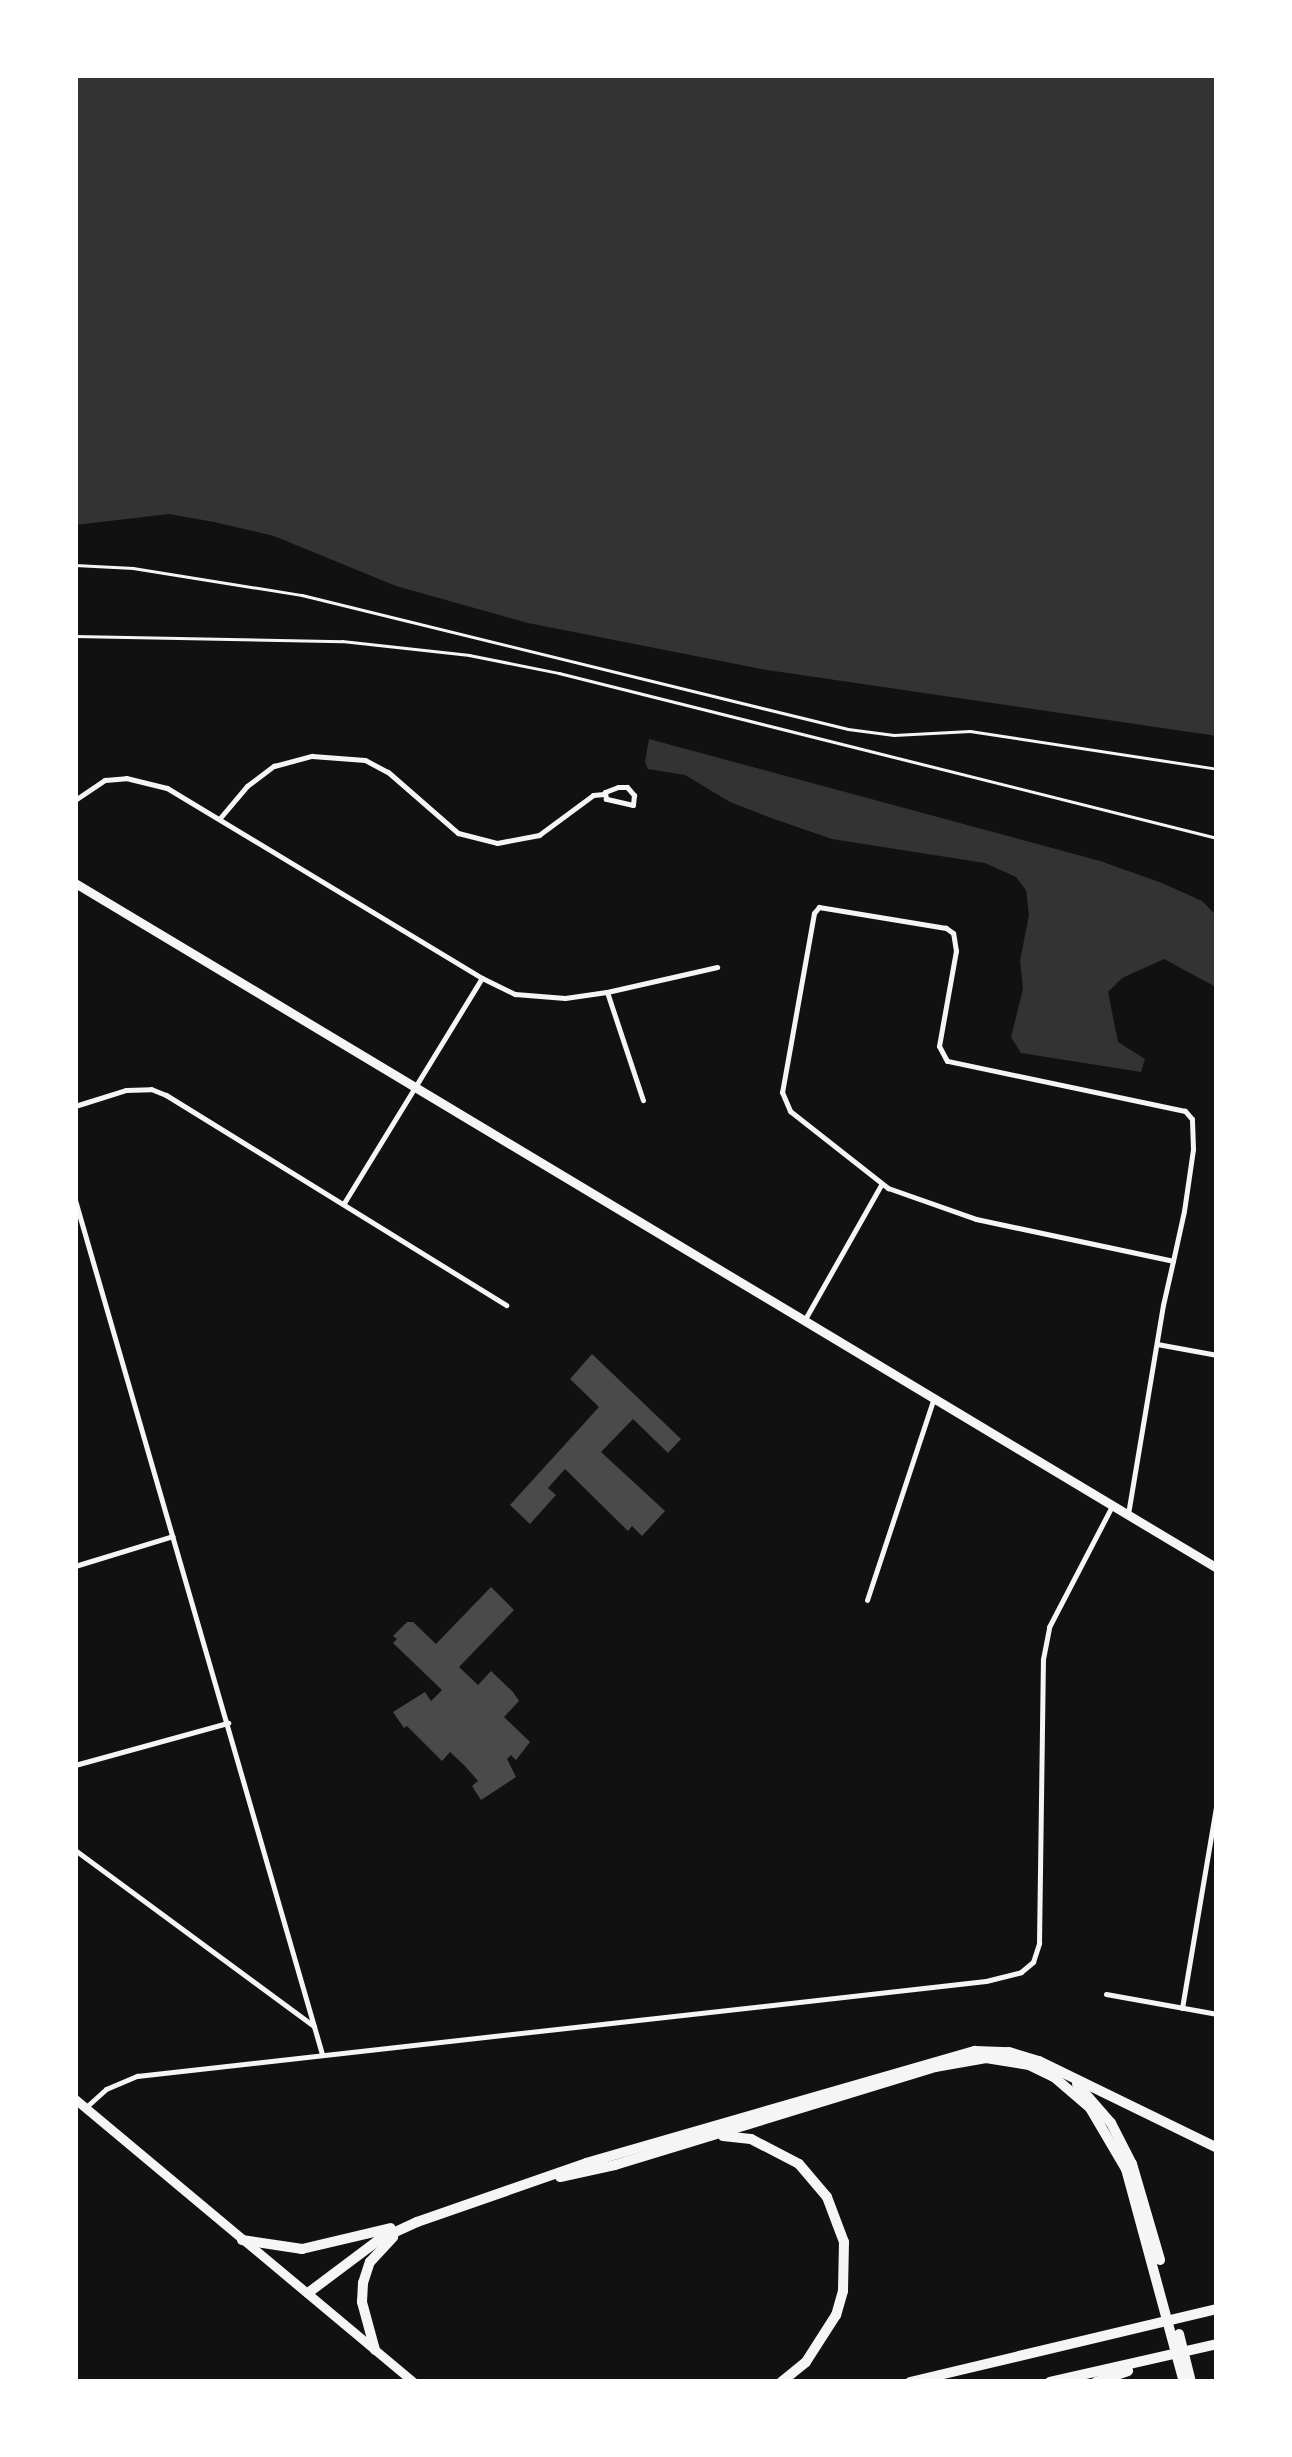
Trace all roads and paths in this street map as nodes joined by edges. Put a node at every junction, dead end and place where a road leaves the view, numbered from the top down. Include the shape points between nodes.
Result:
1 (75, 565) edge
2 (75, 636) edge
3 (1217, 770) edge
4 (604, 794) junction
5 (75, 800) edge
6 (220, 818) junction
7 (1217, 838) edge
8 (75, 883) edge
9 (717, 968) dead end
10 (482, 978) junction
11 (607, 992) junction
12 (416, 1089) junction
13 (643, 1100) dead end
14 (75, 1106) edge
15 (881, 1184) junction
16 (75, 1200) edge
17 (344, 1204) junction
18 (1173, 1261) junction
19 (506, 1305) dead end
20 (804, 1322) junction
21 (1156, 1344) junction
22 (1217, 1355) edge
23 (934, 1398) junction
24 (1112, 1505) junction
25 (1128, 1514) junction
26 (173, 1536) junction
27 (75, 1566) edge
28 (1217, 1568) edge
29 (867, 1600) dead end
30 (228, 1723) junction
31 (75, 1765) edge
32 (1217, 1800) edge
33 (75, 1850) edge
34 (1106, 1994) dead end
35 (1182, 2008) junction
36 (1217, 2014) edge
37 (314, 2026) junction
38 (322, 2054) junction
39 (1065, 2074) junction
40 (75, 2099) edge
41 (85, 2108) junction
42 (707, 2138) junction
43 (1217, 2148) edge
44 (525, 2183) junction
45 (417, 2222) junction
46 (242, 2240) junction
47 (1165, 2290) junction
48 (308, 2293) junction
49 (1217, 2309) edge
50 (1217, 2344) edge
51 (375, 2350) junction
52 (1159, 2358) junction
53 (1187, 2380) edge
54 (413, 2382) edge
55 (781, 2382) edge
56 (910, 2382) edge
57 (1050, 2382) edge
58 (1096, 2382) edge

1 - 3 path via 302,595 873,733 970,731
2 - 7 path via 342,640 469,654
4 - 4 street via 626,807 635,802 626,787
4 - 6 street via 539,834 497,843 458,833 365,760 312,756 274,766 246,786
5 - 6 street via 105,780 148,780
6 - 10 street
8 - 12 main road
9 - 11 street
10 - 11 street via 529,997
10 - 12 street
11 - 13 street
12 - 17 street
12 - 20 main road
14 - 17 street via 151,1088
15 - 18 street via 976,1219
15 - 18 street via 784,1103 819,906 952,933 956,951 939,1046 947,1061 1184,1111 1192,1118 1193,1150
15 - 20 street
16 - 26 street
17 - 19 street
18 - 21 street
20 - 23 main road
21 - 22 street
21 - 25 street
23 - 24 main road
23 - 29 street
24 - 25 main road
24 - 38 street via 1049,1627 1039,1944 1034,1962 1021,1972
25 - 28 main road
26 - 27 street
26 - 30 street
30 - 31 street
30 - 37 street
32 - 35 street
33 - 37 street
34 - 35 street
35 - 36 street
37 - 38 street
38 - 41 street via 137,2076 106,2089
39 - 43 highway
39 - 44 highway via 1009,2052 946,2056
39 - 47 highway via 1089,2094 1132,2164
40 - 41 main road
41 - 46 main road
42 - 44 highway
42 - 47 highway via 963,2060 1029,2066 1076,2093 1106,2131 1138,2202
42 - 55 highway via 751,2139 776,2149 814,2178 838,2219 845,2266 836,2316 806,2362
44 - 45 highway
45 - 46 highway via 302,2248
45 - 48 highway via 380,2238
45 - 51 highway via 383,2245 363,2283
46 - 48 main road
47 - 53 highway
48 - 51 main road
49 - 56 highway
50 - 52 highway
51 - 54 main road
52 - 57 highway
52 - 58 highway

